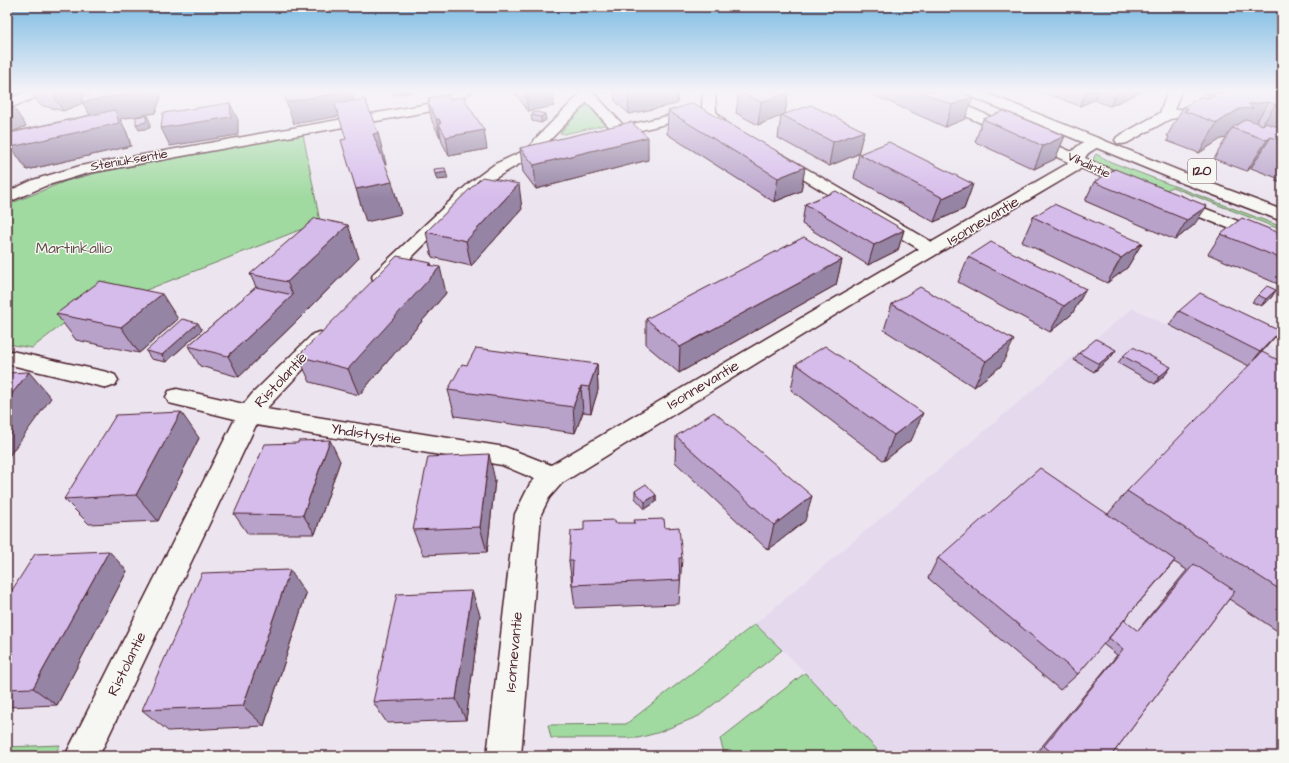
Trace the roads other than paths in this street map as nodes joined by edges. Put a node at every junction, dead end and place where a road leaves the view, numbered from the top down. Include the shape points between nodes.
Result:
1 (324, 127) edge
2 (554, 127) edge
3 (617, 127) edge
4 (639, 127) edge
5 (726, 127) edge
6 (1002, 127) edge
7 (1058, 127) edge
8 (1089, 127) edge
9 (1146, 127) edge
10 (732, 130) edge
11 (621, 131) junction
12 (594, 137) edge
13 (1122, 140) junction
14 (1096, 142) junction
15 (563, 144) edge
16 (534, 151) junction
17 (768, 151) edge
18 (1077, 160) junction
19 (7, 198) edge
20 (1282, 201) edge
21 (1282, 216) edge
22 (1282, 244) edge
23 (933, 250) junction
24 (366, 292) edge
25 (335, 324) edge
26 (7, 357) edge
27 (108, 380) dead end
28 (177, 397) dead end
29 (249, 415) junction
30 (553, 476) junction
31 (82, 756) edge
32 (504, 756) edge

1 - 19 street, Steniuksentie via 85,168 39,183
2 - 16 street
3 - 11 street
4 - 11 street
5 - 10 street
6 - 18 street, Vihdintie
7 - 14 street, Vihdintie / 120
8 - 13 street, 120
9 - 13 street
11 - 12 street
13 - 20 street, 120
14 - 18 street, Isonnevantie via 1080,152
14 - 21 street, Vihdintie / 120
15 - 16 street
16 - 24 street via 476,184
17 - 23 street
18 - 22 street, Vihdintie
18 - 23 street, Isonnevantie via 1074,167
23 - 30 street, Isonnevantie
25 - 29 street, Ristolantie via 272,387
26 - 27 street
28 - 29 street, Yhdistystie
29 - 30 street, Yhdistystie via 505,456
29 - 31 street, Ristolantie
30 - 32 street, Isonnevantie via 539,490 528,514

